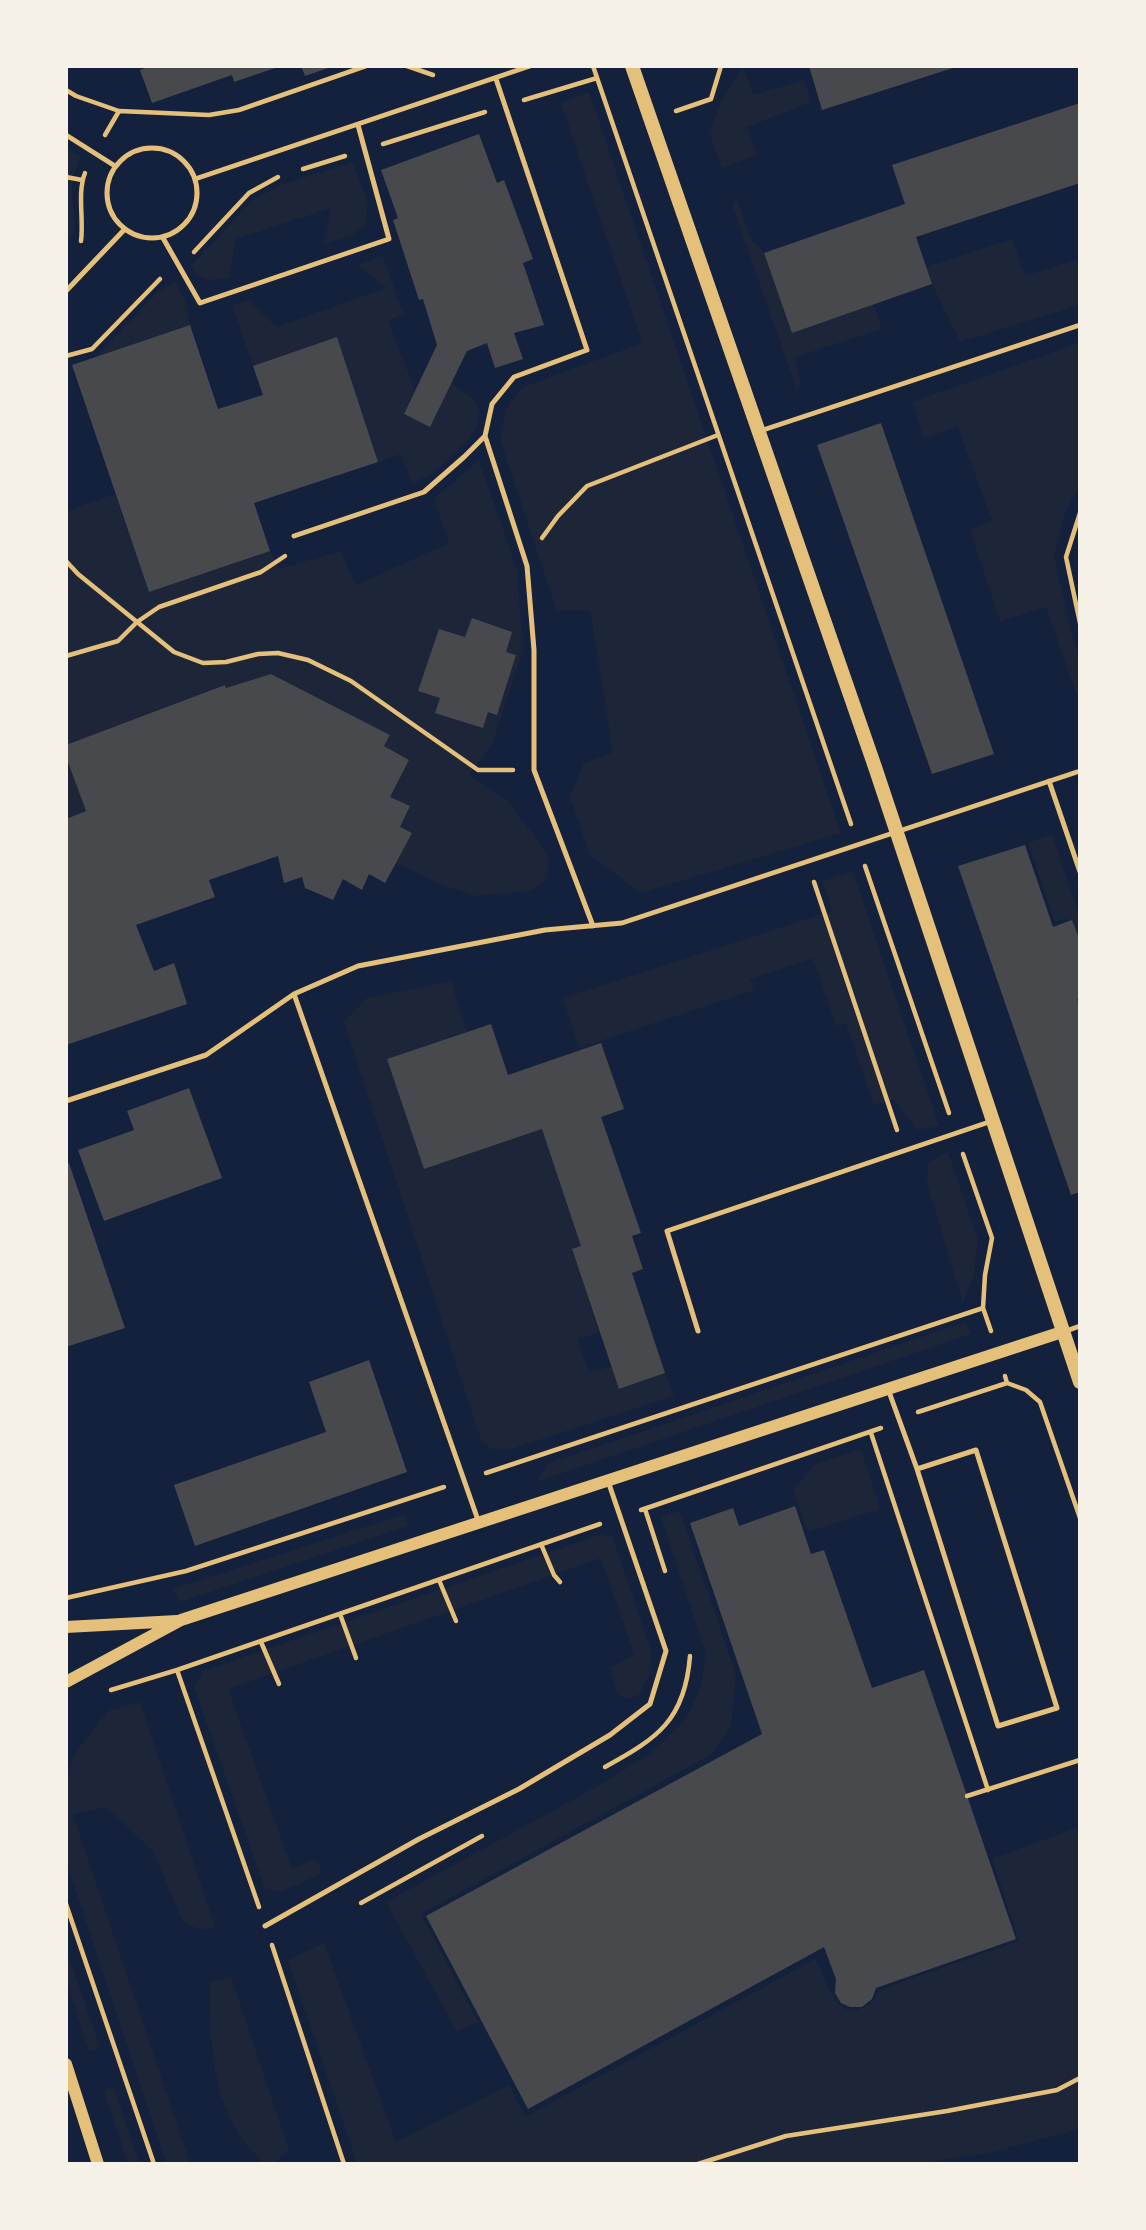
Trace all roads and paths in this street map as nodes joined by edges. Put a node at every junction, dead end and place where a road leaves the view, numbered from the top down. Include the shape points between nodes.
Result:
1 (366, 66) edge
2 (407, 66) edge
3 (530, 66) edge
4 (593, 66) edge
5 (632, 66) edge
6 (721, 66) edge
7 (444, 71) dead end
8 (597, 78) junction
9 (496, 79) junction
10 (66, 90) edge
11 (711, 99) dead end
12 (505, 106) junction
13 (358, 125) junction
14 (66, 135) edge
15 (364, 149) junction
16 (89, 163) dead end
17 (115, 166) junction
18 (302, 169) dead end
19 (290, 173) dead end
20 (66, 177) edge
21 (195, 179) junction
22 (82, 180) junction
23 (124, 230) junction
24 (163, 238) junction
25 (76, 250) dead end
26 (178, 265) junction
27 (66, 291) edge
28 (1080, 325) edge
29 (66, 356) edge
30 (760, 432) junction
31 (718, 435) junction
32 (485, 436) junction
33 (1080, 513) edge
34 (294, 536) joint
35 (66, 561) edge
36 (527, 566) junction
37 (137, 622) junction
38 (1080, 623) edge
39 (66, 656) edge
40 (534, 770) junction
41 (1080, 771) edge
42 (1049, 781) junction
43 (897, 832) junction
44 (858, 845) junction
45 (808, 862) junction
46 (1080, 872) edge
47 (593, 926) junction
48 (294, 994) junction
49 (66, 1101) edge
50 (992, 1121) junction
51 (956, 1133) junction
52 (904, 1150) junction
53 (983, 1308) junction
54 (1080, 1326) edge
55 (698, 1331) dead end
56 (1062, 1332) junction
57 (998, 1353) junction
58 (1080, 1382) edge
59 (1007, 1383) junction
60 (888, 1389) junction
61 (898, 1419) junction
62 (871, 1433) junction
63 (917, 1469) junction
64 (463, 1480) junction
65 (608, 1481) junction
66 (621, 1517) junction
67 (1080, 1518) edge
68 (479, 1523) junction
69 (541, 1544) junction
70 (439, 1580) junction
71 (560, 1582) dead end
72 (66, 1598) edge
73 (340, 1614) junction
74 (181, 1620) junction
75 (456, 1621) dead end
76 (66, 1627) edge
77 (261, 1642) junction
78 (356, 1658) dead end
79 (66, 1682) edge
80 (279, 1684) dead end
81 (99, 1693) dead end
82 (1080, 1760) edge
83 (988, 1790) junction
84 (967, 1796) dead end
85 (66, 1904) edge
86 (265, 1926) dead end
87 (66, 2064) edge
88 (1080, 2078) edge
89 (98, 2164) edge
90 (154, 2164) edge
91 (698, 2164) edge

1 - 10 path via 239,110 209,115 119,111
2 - 7 path via 432,75
3 - 9 lane
4 - 8 path
5 - 30 main road
6 - 11 path
8 - 12 path
8 - 31 path
9 - 12 lane
9 - 13 lane
12 - 15 path
12 - 32 lane via 587,351 514,377 492,404
13 - 15 lane
13 - 21 lane
14 - 17 lane
15 - 18 path
15 - 26 lane via 389,239 200,303
16 - 22 path
17 - 21 lane via 134,151 159,148 181,158
17 - 23 lane via 107,182 106,200
19 - 26 path via 249,194
20 - 22 path
21 - 24 lane via 197,203 184,226
22 - 25 path via 84,219
23 - 24 lane via 142,238
23 - 27 lane
24 - 26 lane
26 - 29 path via 92,349
28 - 30 lane
30 - 43 main road
31 - 36 path via 587,486 558,516
31 - 44 path
32 - 34 lane via 424,492
32 - 36 lane
33 - 38 path via 1066,557
34 - 37 path via 286,555 261,572 159,607
35 - 37 path
36 - 40 lane via 534,650
37 - 39 path via 118,640
37 - 40 path via 174,652 203,663 268,654 308,660 351,681 478,771
40 - 47 lane
41 - 42 lane
42 - 43 lane
42 - 46 lane
43 - 44 lane
43 - 50 main road
44 - 45 lane
44 - 51 path
45 - 47 lane via 622,923
45 - 52 path
47 - 48 lane via 545,930 358,966
48 - 49 lane via 206,1055
48 - 64 lane
50 - 51 lane
50 - 56 main road
51 - 52 lane
51 - 53 path via 992,1238
52 - 55 lane via 667,1231
53 - 57 path
53 - 64 path
54 - 56 lane
56 - 57 street
56 - 58 main road
57 - 59 path
57 - 60 street
59 - 61 path
59 - 67 path via 1040,1402
60 - 61 lane
60 - 65 street
61 - 62 path
61 - 63 lane
62 - 66 path
62 - 83 path
63 - 63 lane via 999,1727 1057,1708 976,1450
64 - 68 lane
64 - 72 path via 186,1570
65 - 66 lane
65 - 68 street
66 - 69 path
66 - 86 lane via 666,1651 650,1704 610,1735 519,1788
68 - 74 street
69 - 70 path
69 - 71 path
70 - 73 path
70 - 75 path
73 - 77 path
73 - 78 path
74 - 76 street
74 - 79 street
77 - 80 path
77 - 81 path
82 - 83 path
83 - 84 path
85 - 90 path
87 - 89 street
88 - 91 path via 1057,2090 786,2136

